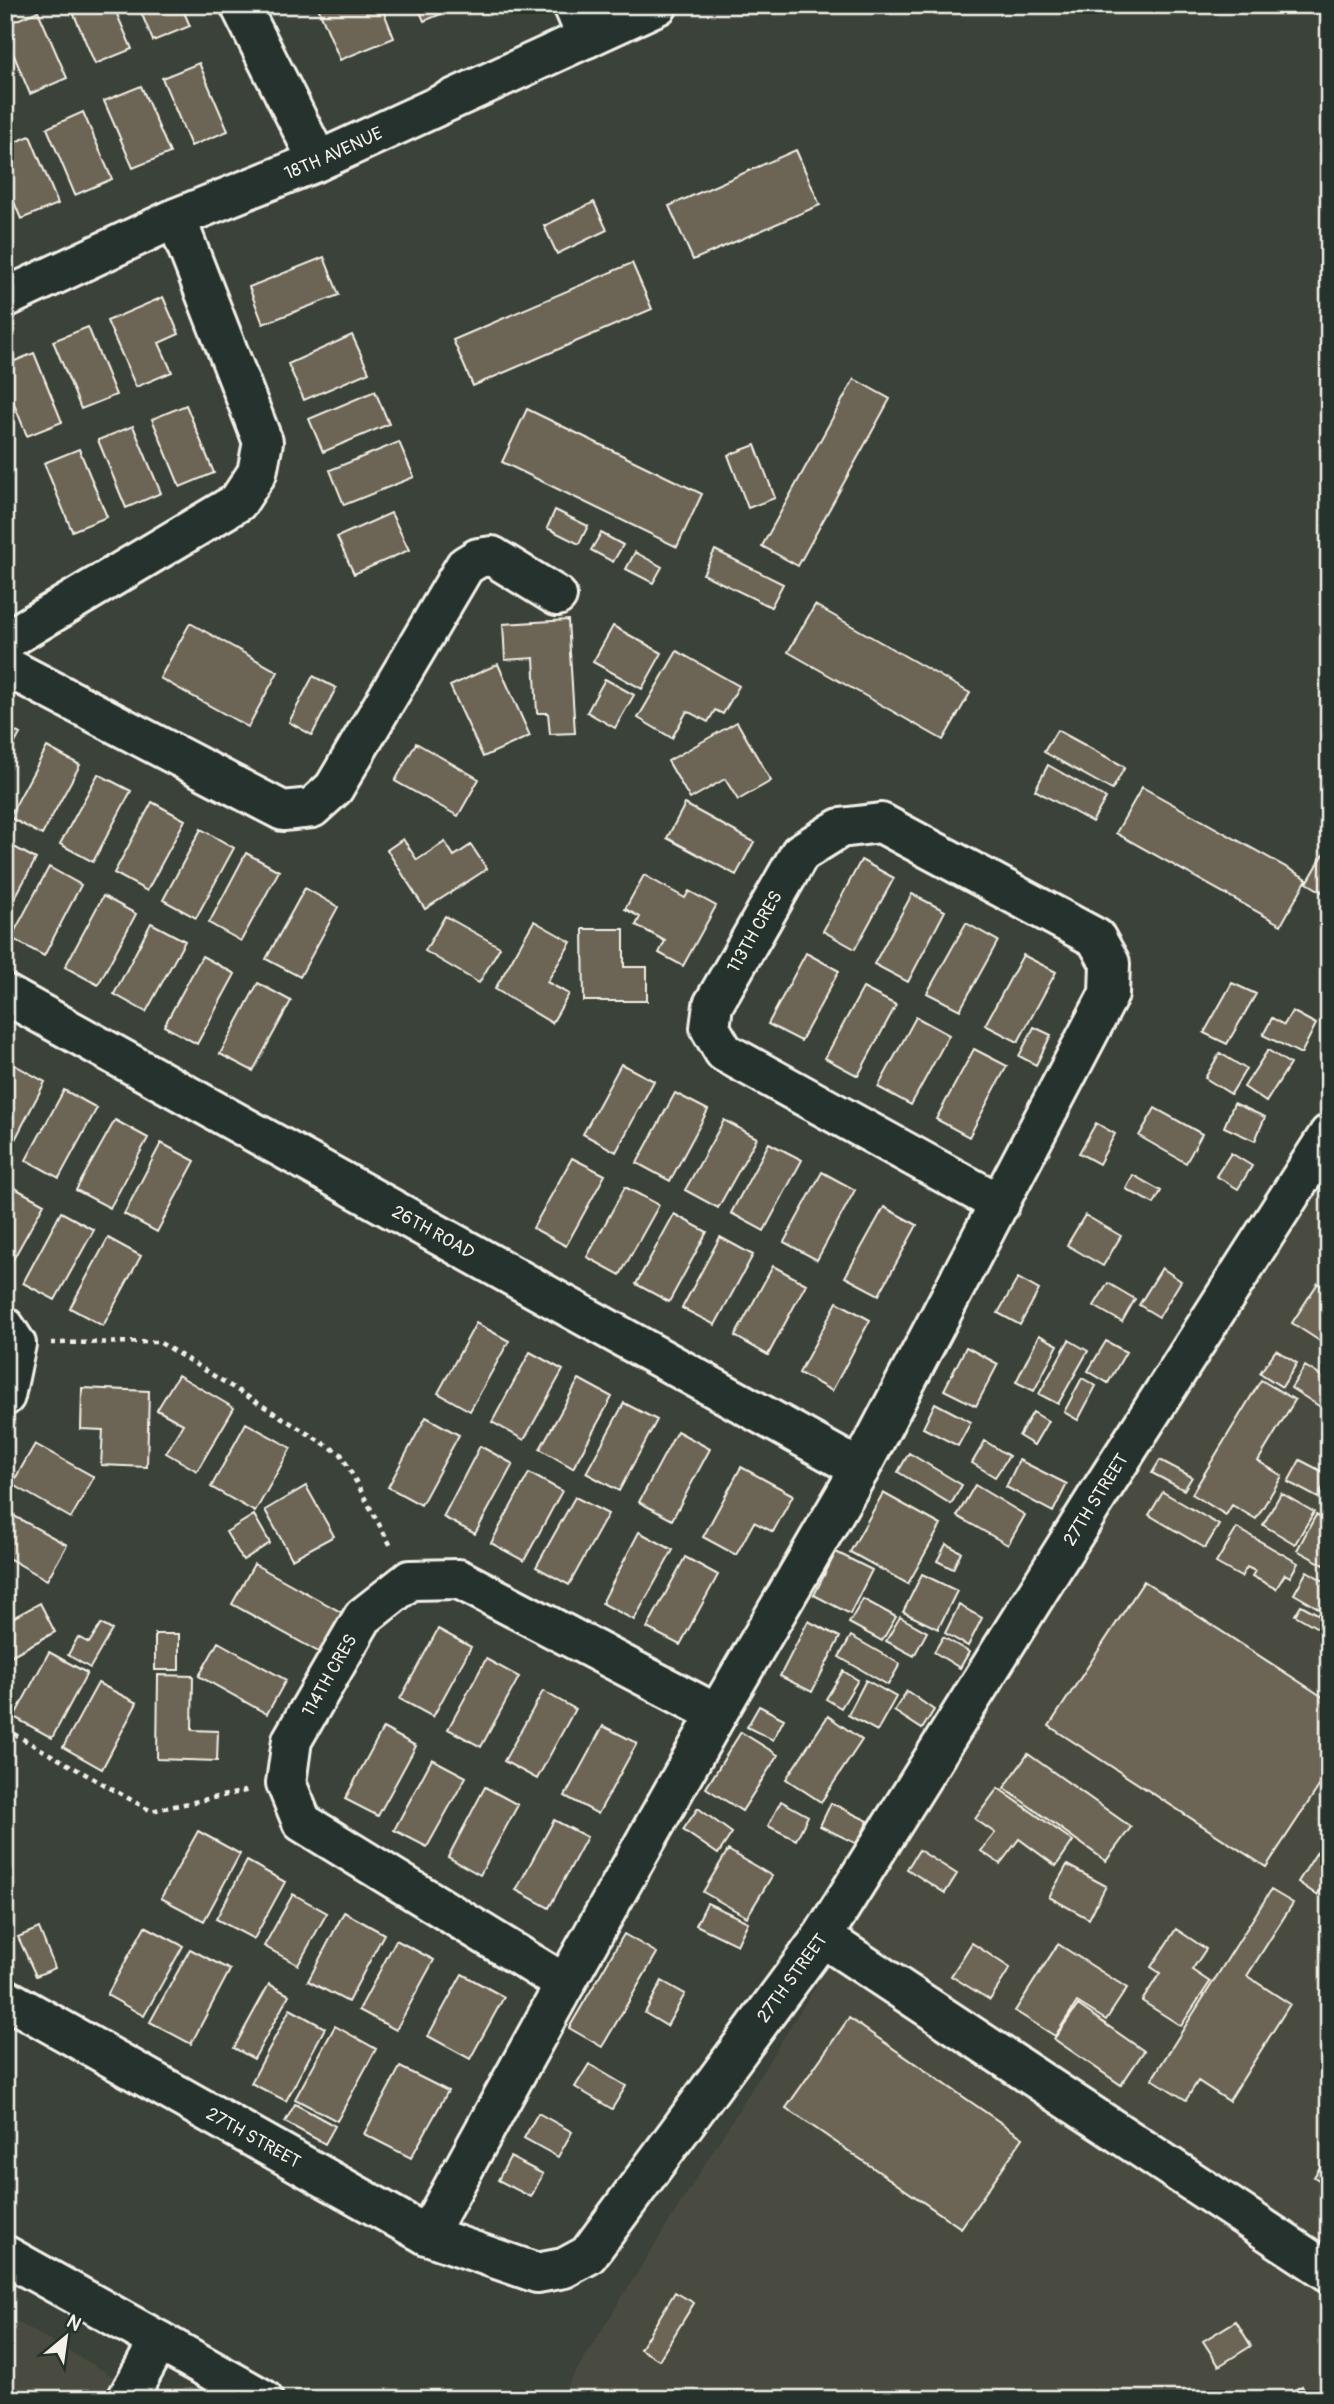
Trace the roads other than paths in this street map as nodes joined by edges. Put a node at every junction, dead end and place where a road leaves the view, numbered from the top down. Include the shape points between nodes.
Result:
1 (240, 5) edge
2 (658, 5) edge
3 (580, 21) edge
4 (318, 161) junction
5 (176, 218) junction
6 (5, 298) edge
7 (557, 596) dead end
8 (5, 641) edge
9 (5, 666) edge
10 (5, 995) edge
11 (1329, 1134) edge
12 (1000, 1204) junction
13 (11, 1335) edge
14 (5, 1396) edge
15 (860, 1469) junction
16 (717, 1714) junction
17 (822, 1937) junction
18 (565, 1984) junction
19 (5, 1998) edge
20 (427, 2235) junction
21 (5, 2255) edge
22 (1329, 2273) edge
23 (159, 2341) junction
24 (127, 2399) edge
25 (263, 2399) edge

1 - 4 street
2 - 3 street, 18TH AVENUE
3 - 4 street, 18TH AVENUE
4 - 5 street, 18TH AVENUE
5 - 6 street, 18TH AVENUE
5 - 8 street via 263,442 257,473 239,502
7 - 9 street via 492,556 465,566 334,788 312,808 283,811
10 - 15 street, 26TH ROAD
11 - 17 street, 27TH STREET
12 - 12 street, 113TH CRES via 1109,993 1110,963 1096,938 881,823 840,828 800,853 713,1005 710,1028 723,1052
12 - 15 street
13 - 14 street
15 - 16 street
16 - 18 street
16 - 18 street, 114TH CRES via 459,1579 410,1580 363,1617 292,1740 286,1783 302,1822
17 - 20 street, 27TH STREET via 588,2255 564,2268 537,2273
17 - 22 street
18 - 20 street
19 - 20 street, 27TH STREET
21 - 23 street
23 - 24 street
23 - 25 street

